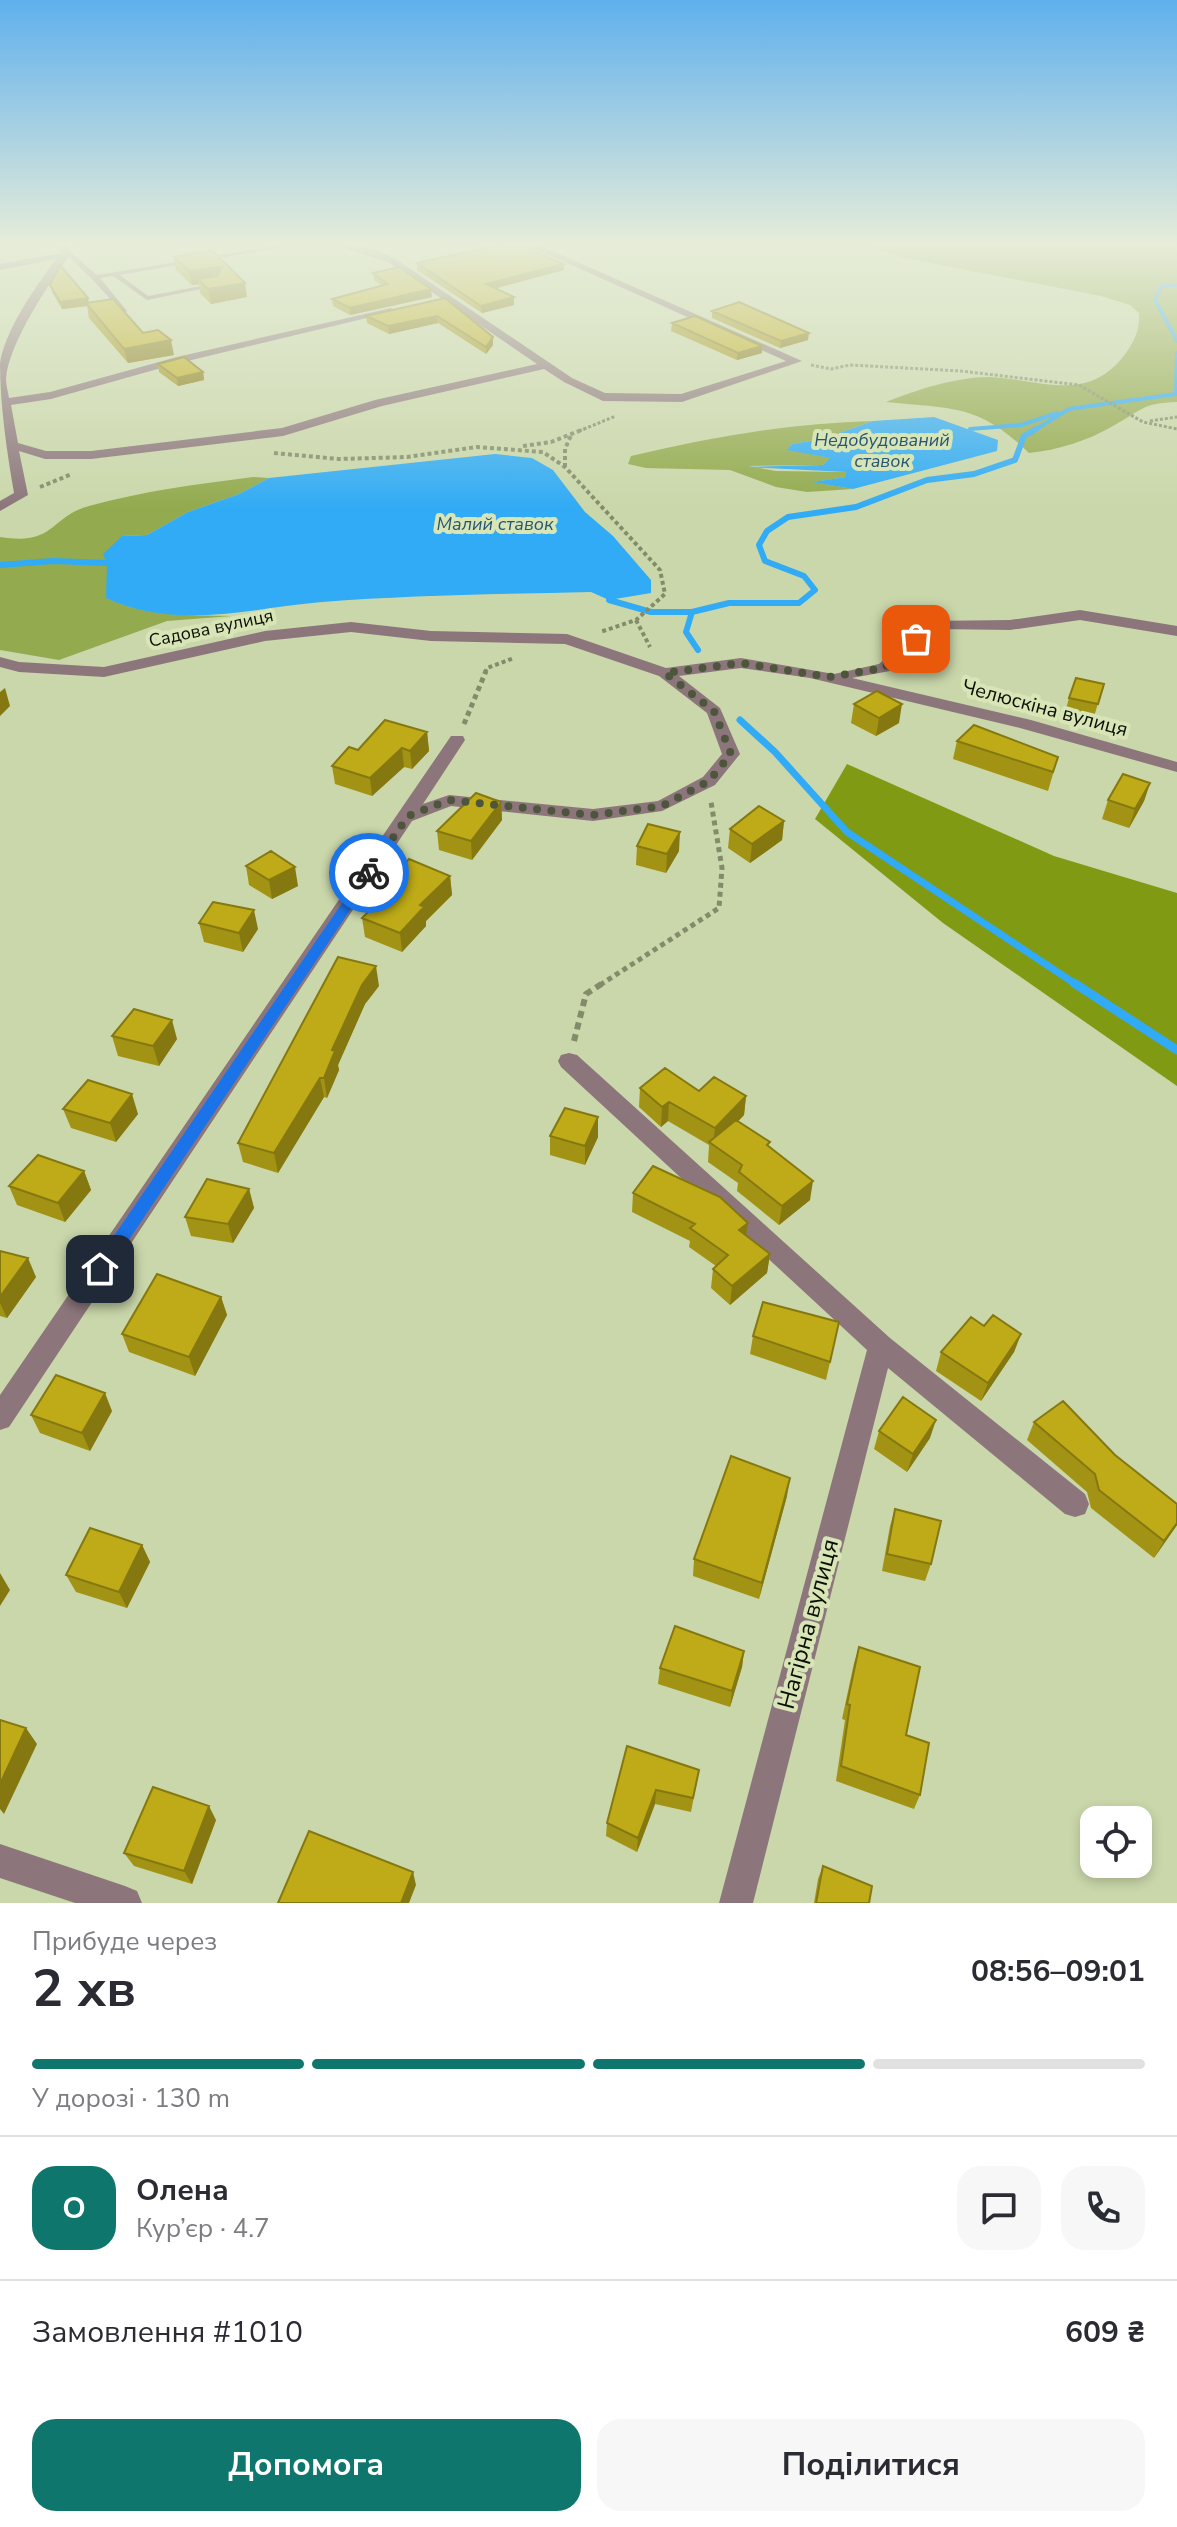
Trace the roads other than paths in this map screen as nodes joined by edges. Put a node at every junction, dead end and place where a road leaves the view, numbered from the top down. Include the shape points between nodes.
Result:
1 (18, 331) edge
2 (305, 331) edge
3 (495, 331) edge
4 (727, 331) edge
5 (547, 365) junction
6 (0, 379) edge
7 (6, 402) junction
8 (12, 445) junction
9 (0, 507) edge
10 (1177, 631) edge
11 (0, 662) edge
12 (884, 668) junction
13 (665, 673) junction
14 (829, 677) junction
15 (900, 694) junction
16 (457, 740) road end
17 (1177, 767) edge
18 (408, 816) junction
19 (569, 1061) road end
20 (881, 1346) junction
21 (0, 1418) edge
22 (1075, 1504) dead end
23 (0, 1861) edge
24 (125, 1903) edge
25 (736, 1903) edge

1 - 6 street
2 - 7 street
3 - 5 street
4 - 5 street via 796,361 682,398 603,397
5 - 8 street via 379,403 283,432 91,455 45,455
6 - 7 street
7 - 8 street
8 - 9 street via 21,495
10 - 12 street via 1080,615 1010,625 932,624
11 - 13 street, Садова вулиця via 104,672 265,636 351,627 431,636 567,639
12 - 14 street
12 - 15 street
13 - 14 street, Челюскіна вулиця via 741,663
13 - 18 street via 714,711 720,725 731,754 709,781 662,806 593,815 449,800
14 - 15 street, Челюскіна вулиця
15 - 17 street, Челюскіна вулиця
16 - 18 street
18 - 21 street
19 - 20 street
20 - 22 street
20 - 25 street, Нагірна вулиця
23 - 24 street

